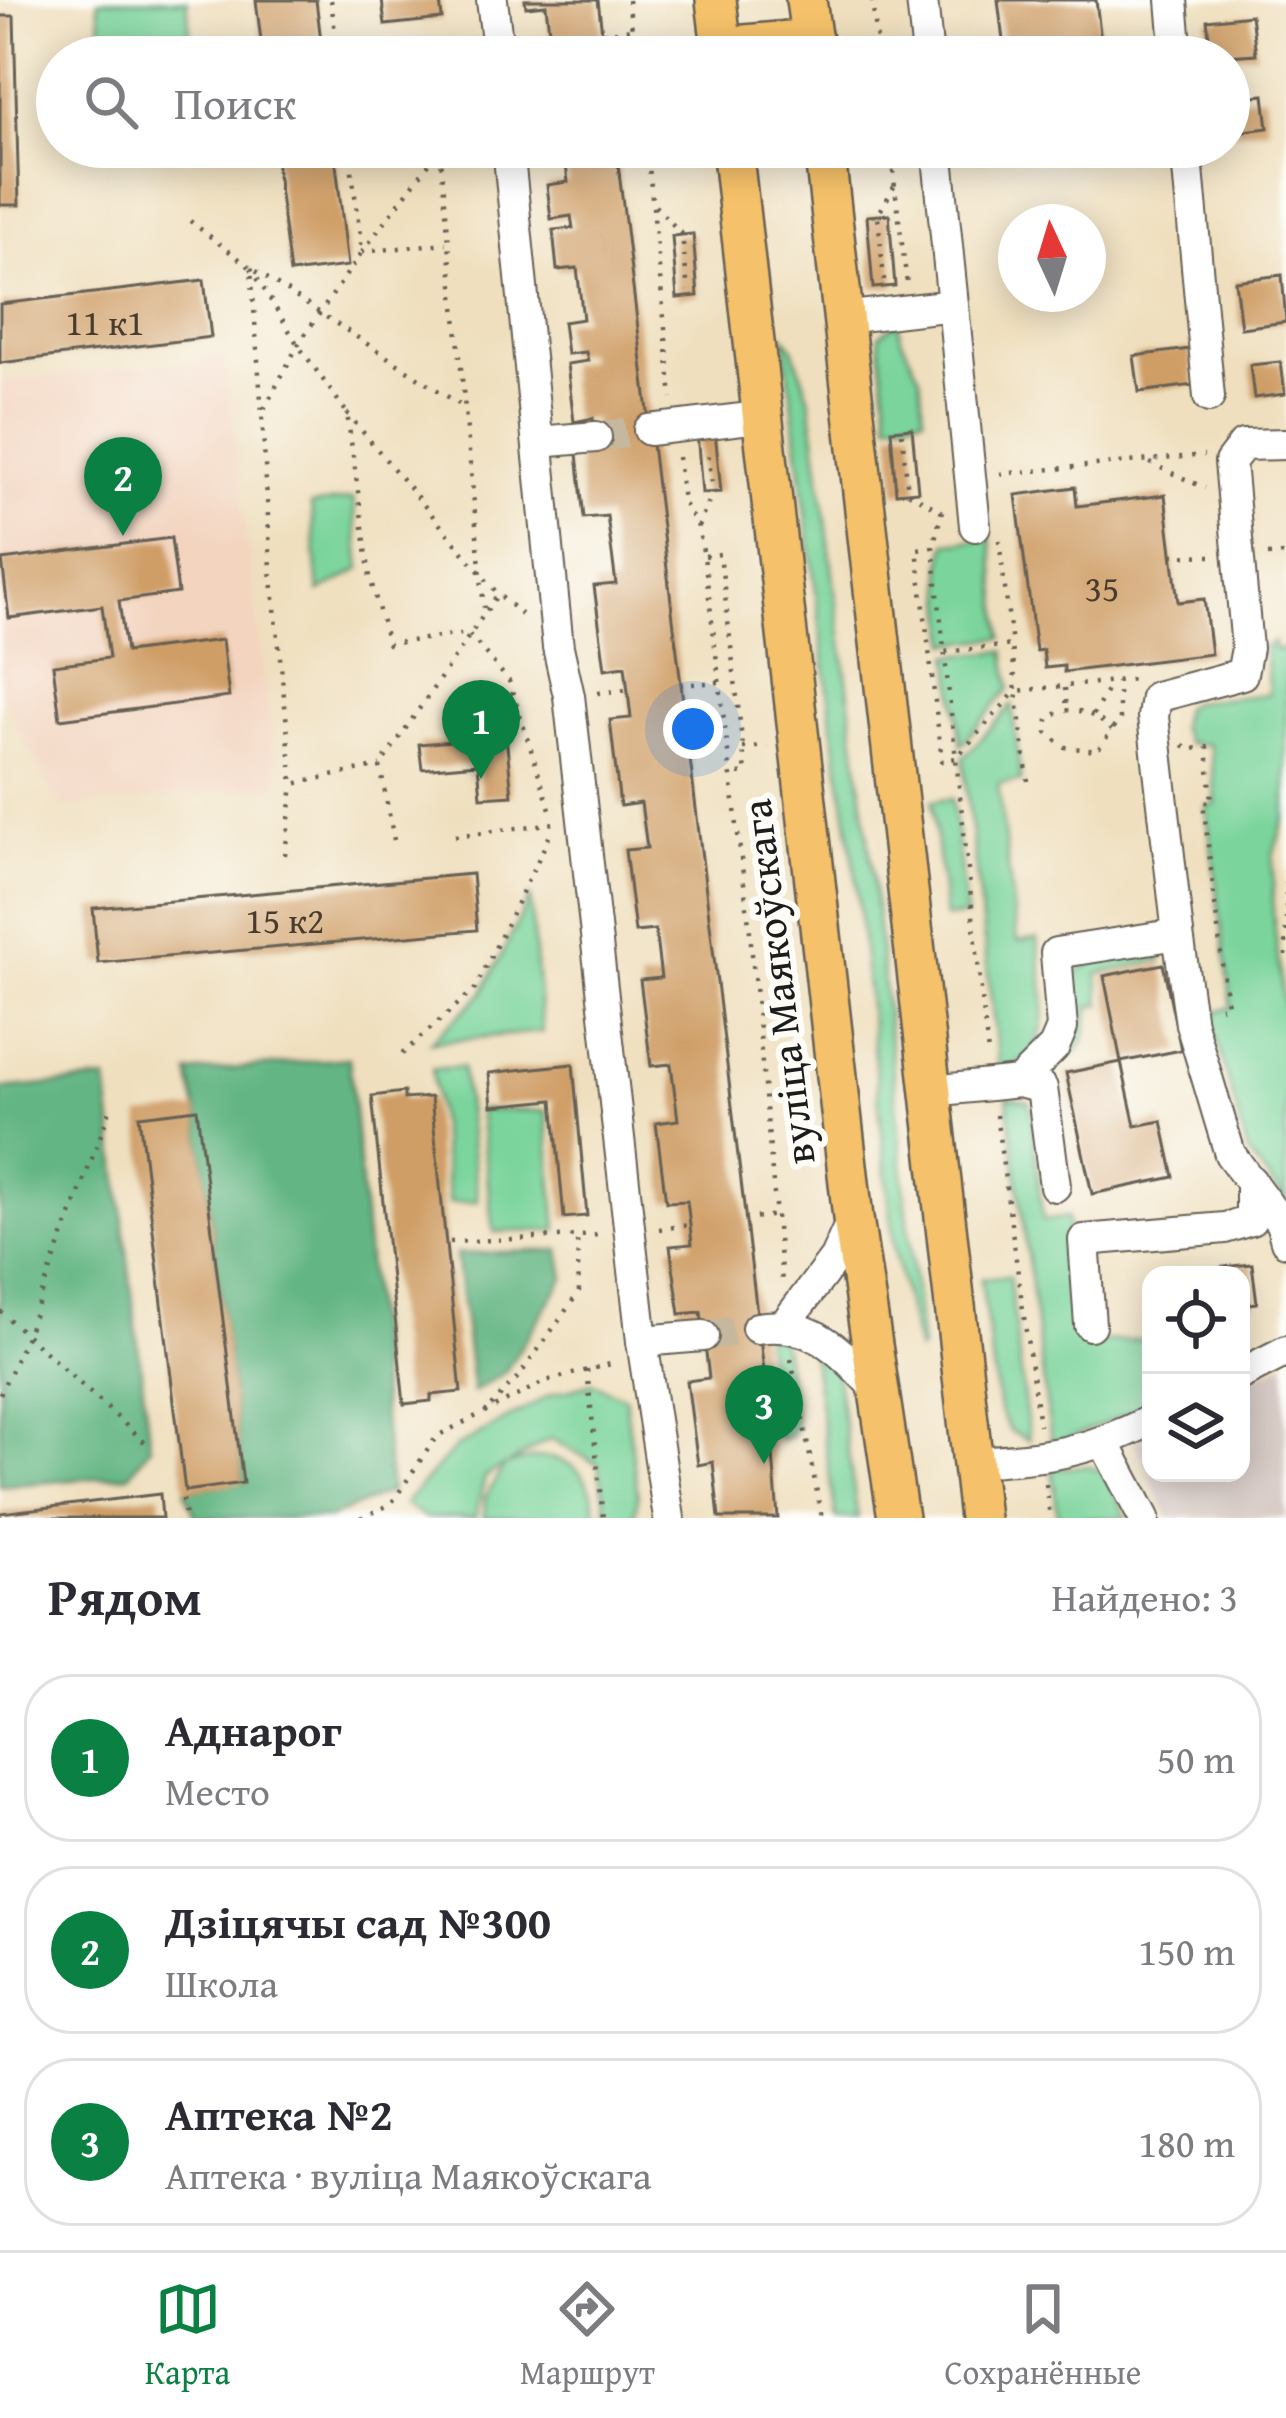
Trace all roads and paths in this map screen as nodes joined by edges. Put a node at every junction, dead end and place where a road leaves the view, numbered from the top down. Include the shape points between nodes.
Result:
1 (331, 0) edge
2 (493, 0) edge
3 (628, 0) edge
4 (716, 0) edge
5 (806, 0) edge
6 (872, 0) edge
7 (922, 0) edge
8 (1172, 0) edge
9 (632, 29) junction
10 (602, 33) dead end
11 (335, 36) edge
12 (497, 36) edge
13 (633, 36) edge
14 (720, 36) edge
15 (811, 36) edge
16 (876, 36) edge
17 (926, 36) edge
18 (1175, 36) edge
19 (352, 168) edge
20 (426, 168) edge
21 (442, 168) edge
22 (510, 168) edge
23 (650, 168) edge
24 (734, 168) edge
25 (826, 168) edge
26 (893, 168) edge
27 (939, 168) edge
28 (1188, 168) edge
29 (895, 185) junction
30 (655, 206) junction
31 (190, 221) dead end
32 (448, 243) junction
33 (362, 252) junction
34 (251, 268) junction
35 (884, 281) dead end
36 (688, 291) dead end
37 (909, 299) dead end
38 (952, 304) junction
39 (319, 314) junction
40 (843, 318) junction
41 (298, 345) junction
42 (1209, 398) dead end
43 (465, 408) junction
44 (262, 413) junction
45 (347, 413) junction
46 (759, 417) junction
47 (662, 429) junction
48 (902, 433) dead end
49 (706, 435) dead end
50 (596, 436) tunnel mouth
51 (539, 442) junction
52 (1286, 444) edge
53 (1211, 454) dead end
54 (1145, 460) junction
55 (969, 477) junction
56 (1215, 492) dead end
57 (698, 527) junction
58 (986, 528) joint
59 (933, 548) junction
60 (1172, 555) dead end
61 (704, 556) junction
62 (1222, 556) dead end
63 (480, 572) junction
64 (498, 594) junction
65 (484, 608) junction
66 (468, 633) junction
67 (1012, 645) junction
68 (559, 646) junction
69 (944, 652) junction
70 (1137, 678) dead end
71 (1115, 681) junction
72 (719, 682) junction
73 (680, 685) dead end
74 (1065, 688) junction
75 (1016, 691) junction
76 (1067, 710) junction
77 (1093, 715) junction
78 (1112, 730) junction
79 (1177, 735) dead end
80 (956, 758) junction
81 (380, 766) junction
82 (730, 775) junction
83 (578, 777) junction
84 (1028, 782) dead end
85 (293, 784) junction
86 (555, 825) junction
87 (455, 836) dead end
88 (394, 841) dead end
89 (285, 855) dead end
90 (1286, 869) edge
91 (1178, 934) junction
92 (1286, 965) edge
93 (1209, 1014) dead end
94 (402, 1054) dead end
95 (1005, 1077) junction
96 (932, 1090) junction
97 (994, 1104) dead end
98 (110, 1110) dead end
99 (1251, 1181) junction
100 (1054, 1186) dead end
101 (778, 1215) junction
102 (853, 1218) junction
103 (744, 1219) dead end
104 (629, 1232) junction
105 (577, 1236) junction
106 (450, 1241) dead end
107 (1286, 1241) edge
108 (0, 1311) edge
109 (1090, 1325) dead end
110 (771, 1326) junction
111 (27, 1334) junction
112 (703, 1336) tunnel mouth
113 (644, 1350) junction
114 (1286, 1351) edge
115 (1250, 1369) edge
116 (587, 1370) junction
117 (880, 1393) junction
118 (0, 1394) edge
119 (487, 1410) junction
120 (1142, 1425) edge
121 (1105, 1444) junction
122 (150, 1447) dead end
123 (1043, 1458) junction
124 (974, 1462) junction
125 (183, 1499) dead end
126 (184, 1518) edge
127 (361, 1518) edge
128 (603, 1518) edge
129 (669, 1518) edge
130 (822, 1518) edge
131 (898, 1518) edge
132 (980, 1518) edge
133 (1050, 1518) edge
134 (1144, 1518) edge

1 - 11 path
2 - 12 street
3 - 9 path
4 - 14 main road
5 - 15 main road
6 - 16 path
7 - 17 street
8 - 18 street
9 - 10 path
9 - 13 path
19 - 33 path
20 - 33 path
21 - 32 path
22 - 51 street
23 - 30 path
24 - 46 main road, вуліца Маякоўскага
25 - 40 main road
26 - 29 path
27 - 38 street
28 - 42 street
29 - 35 path via 878,215
29 - 37 path
30 - 36 path via 682,234
30 - 47 path
31 - 34 path
32 - 33 path
32 - 43 path
33 - 39 path
34 - 39 path
34 - 41 path
34 - 44 path
38 - 40 street
38 - 55 street
39 - 41 path
39 - 43 path
40 - 96 main road
41 - 44 path
41 - 45 path
43 - 63 path
44 - 85 path
45 - 63 path
45 - 66 path via 370,577 388,644
46 - 47 street
46 - 102 main road, вуліца Маякоўскага
47 - 57 path
48 - 59 path via 908,492 942,512
49 - 57 path via 712,492
50 - 51 street
51 - 68 street
52 - 91 street via 1243,446 1231,462 1247,648 1242,674 1156,697
53 - 54 path
54 - 55 path
54 - 56 path
55 - 58 street
57 - 61 path
58 - 67 path
59 - 69 path
59 - 80 path via 917,550 942,760
60 - 62 path
61 - 72 path
61 - 82 path via 720,554 723,575 746,773
63 - 64 path
63 - 65 path
64 - 65 path
64 - 68 path
65 - 66 path
66 - 81 path
66 - 86 path via 509,681
67 - 69 path
67 - 75 path
68 - 83 street
69 - 80 path
70 - 71 path
71 - 74 path
71 - 77 path
71 - 78 path via 1120,719
72 - 73 path
72 - 82 path
74 - 75 path
74 - 76 path
75 - 80 path
75 - 84 path
76 - 77 path
76 - 78 path via 1048,718 1048,733 1065,747 1097,751
77 - 78 path
79 - 93 path via 1190,749 1207,747 1213,802 1203,802 1227,1005
80 - 95 path
81 - 85 path
81 - 88 path
82 - 101 path
83 - 86 path
83 - 104 street
85 - 89 path
86 - 87 path
86 - 94 path via 475,989
90 - 92 path
91 - 95 street via 1056,952 1062,1028 1054,1047
91 - 99 street via 1191,1024 1230,1154
95 - 96 street
95 - 100 street via 1042,1088
96 - 124 main road
97 - 123 path
98 - 111 path
99 - 107 street
99 - 109 street via 1251,1220 1084,1240
101 - 103 path
101 - 110 path
102 - 110 street via 835,1258
102 - 117 main road, вуліца Маякоўскага
104 - 105 path
104 - 113 street
105 - 106 path
105 - 119 path via 579,1292
108 - 111 path
110 - 117 street via 842,1352
110 - 130 path
111 - 118 path
111 - 122 path
112 - 113 street
113 - 116 path
113 - 129 street
114 - 115 street
116 - 119 path
116 - 128 path
117 - 131 main road, вуліца Маякоўскага
119 - 127 path via 436,1436 391,1504
120 - 121 street
121 - 123 street
121 - 134 street
123 - 124 street
123 - 133 path
124 - 132 main road
125 - 126 path

